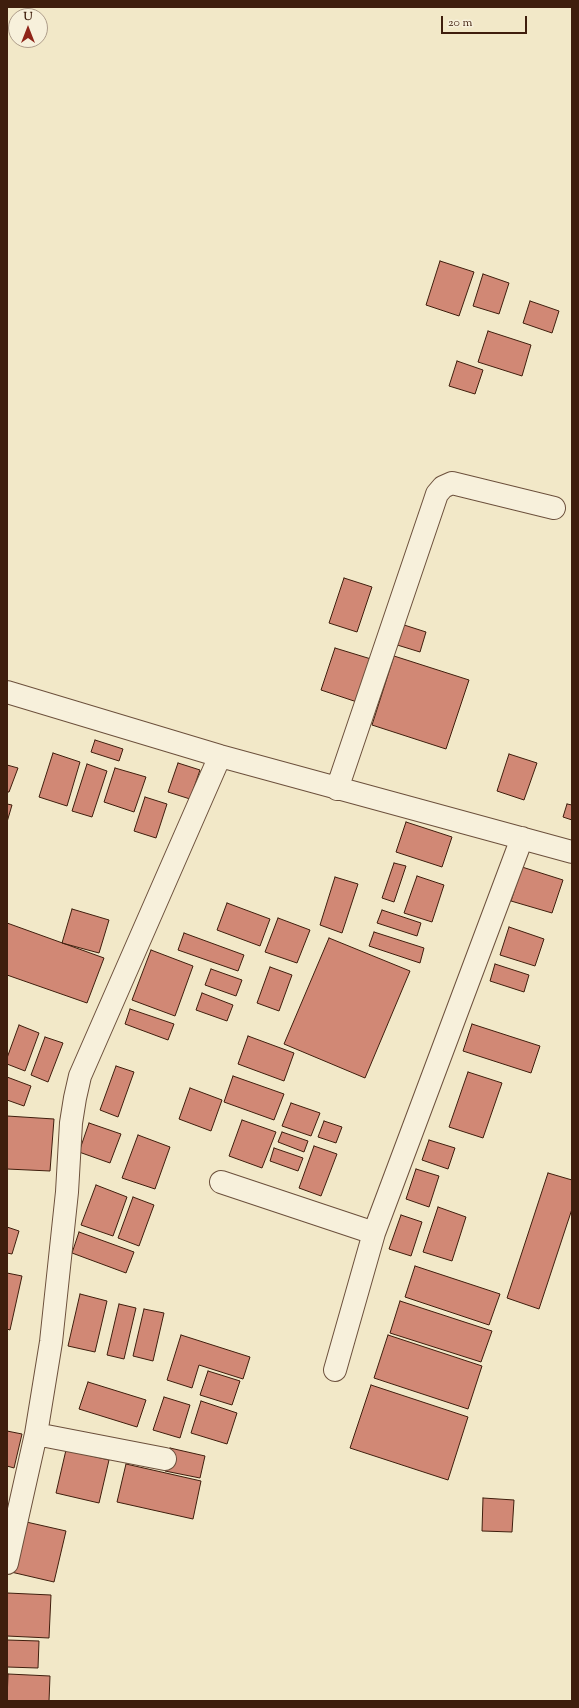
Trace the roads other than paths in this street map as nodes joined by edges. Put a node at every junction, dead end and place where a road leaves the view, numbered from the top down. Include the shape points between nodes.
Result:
1 (554, 508) dead end
2 (7, 692) edge
3 (220, 756) junction
4 (337, 789) junction
5 (522, 838) junction
6 (572, 852) edge
7 (221, 1182) dead end
8 (374, 1234) junction
9 (335, 1370) dead end
10 (36, 1434) junction
11 (165, 1459) dead end
12 (7, 1563) edge

1 - 4 street via 452,483 443,487 437,494
2 - 3 street
3 - 4 street
3 - 10 street via 80,1076 71,1124 67,1192 51,1342
4 - 5 street
5 - 6 street
5 - 8 street
7 - 8 street
8 - 9 street
10 - 11 street
10 - 12 street

